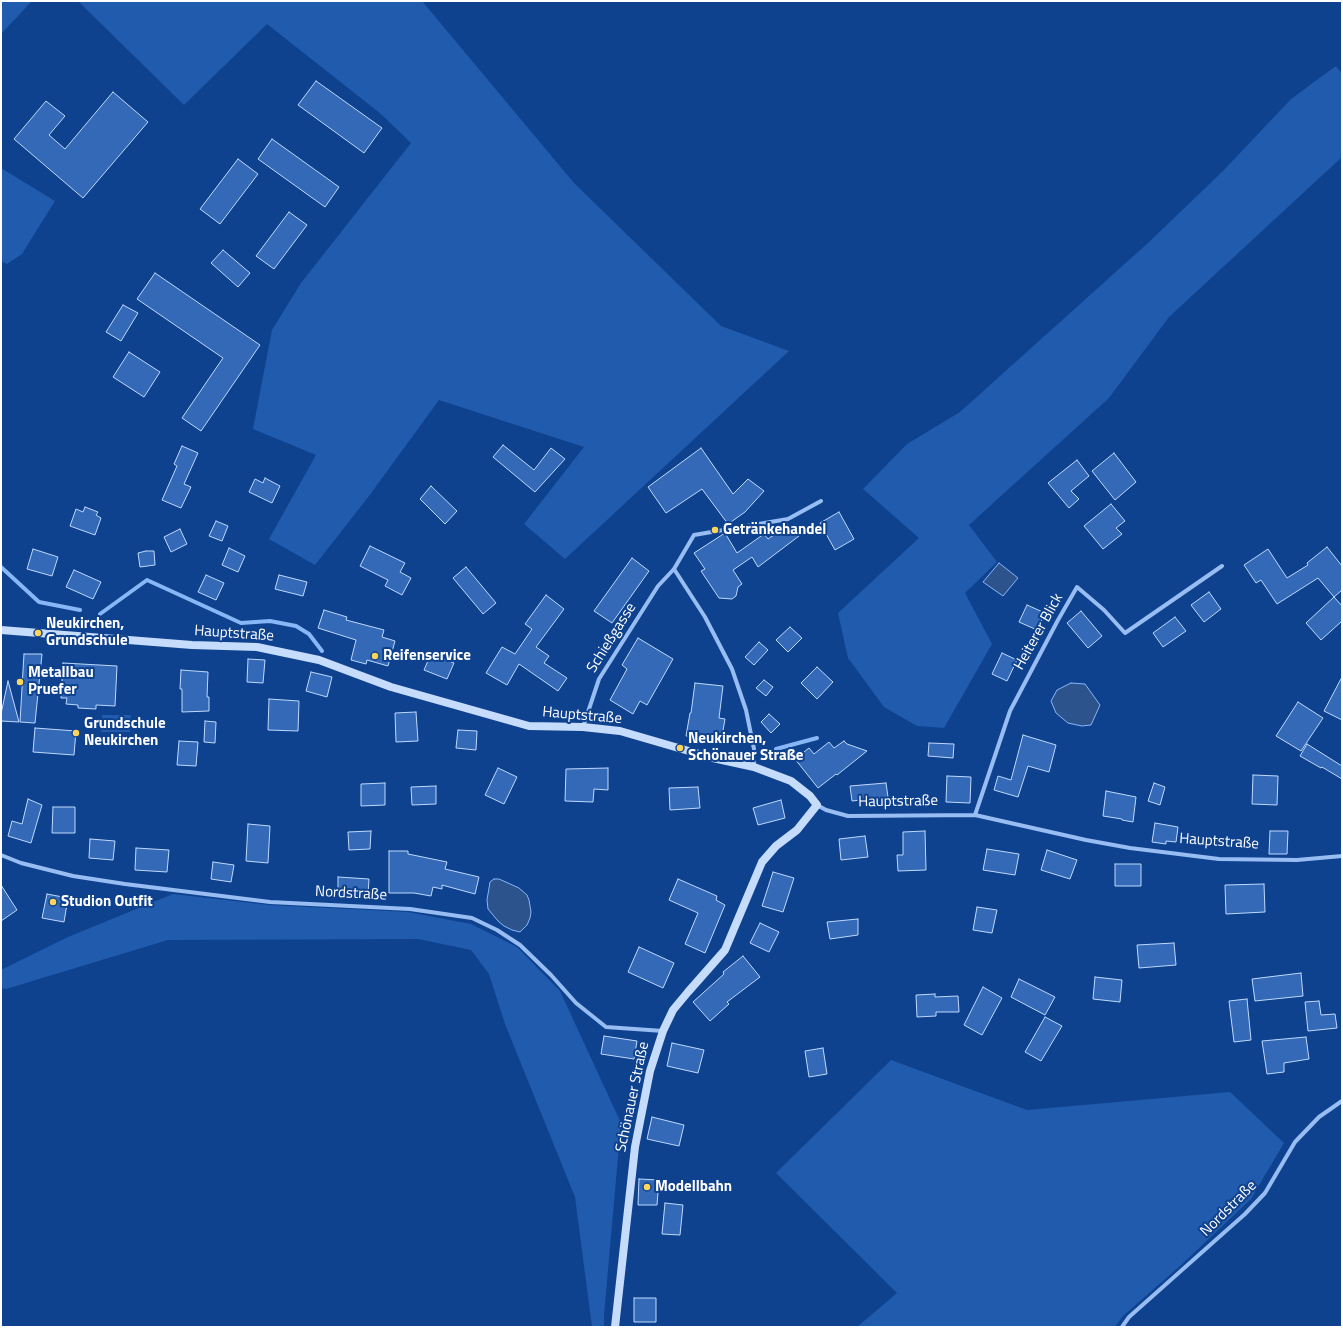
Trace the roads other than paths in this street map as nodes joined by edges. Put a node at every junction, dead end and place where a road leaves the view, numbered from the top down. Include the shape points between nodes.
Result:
1 (821, 501) dead end
2 (1222, 566) dead end
3 (674, 569) junction
4 (1, 630) edge
5 (583, 727) junction
6 (754, 767) junction
7 (817, 805) junction
8 (975, 815) junction
9 (1, 855) edge
10 (1342, 856) edge
11 (663, 1031) junction
12 (1342, 1101) edge
13 (615, 1327) edge
14 (1122, 1327) edge

1 - 3 street, Schießgasse via 788,519 694,536
2 - 8 street, Heiterer Blick via 1125,633 1104,610 1077,587 1010,711
3 - 5 street, Schießgasse via 658,586 599,679
3 - 6 street via 705,617 732,669 746,710 754,749
4 - 5 street, Hauptstraße via 192,645 257,647 318,660 391,687 529,726
5 - 6 street, Hauptstraße via 620,732
6 - 7 street, Hauptstraße via 791,781
7 - 8 street, Hauptstraße via 848,816
7 - 11 street, Schönauer Straße via 798,830 776,846 762,862 725,950 673,1010
8 - 10 street, Hauptstraße via 1130,848 1212,858 1296,860
9 - 11 street, Nordstraße via 21,863 73,876 125,884 270,902 410,909 472,918 520,945 576,1003 606,1027
11 - 13 street, Schönauer Straße via 650,1072 635,1147
12 - 14 street, Nordstraße via 1319,1117 1295,1142 1265,1193 1245,1214 1129,1317

